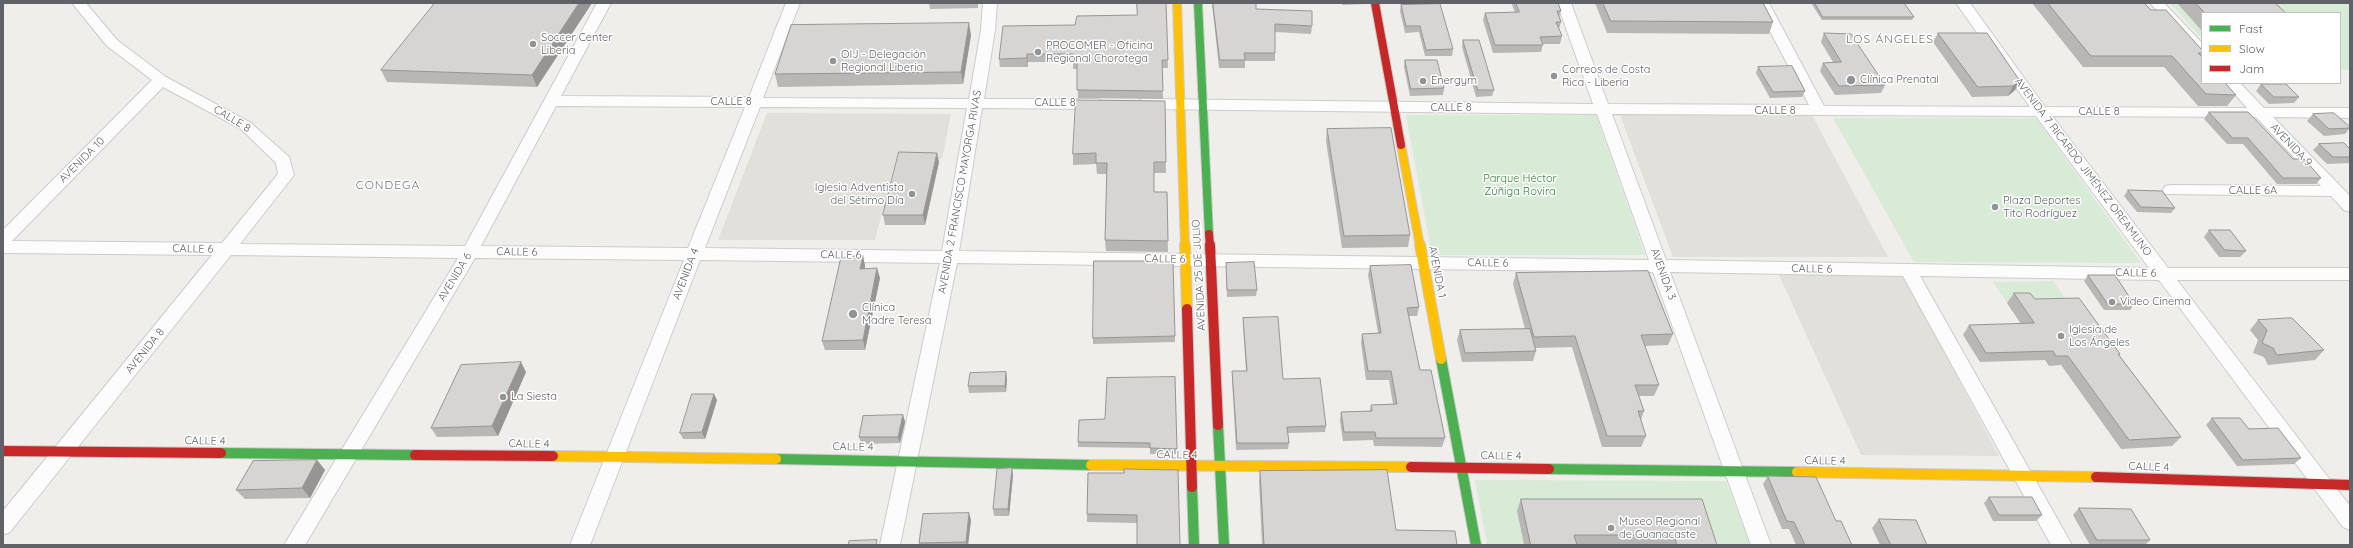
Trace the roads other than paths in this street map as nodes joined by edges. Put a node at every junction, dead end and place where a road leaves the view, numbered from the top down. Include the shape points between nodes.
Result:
1 (79, 3) edge
2 (604, 3) edge
3 (793, 3) edge
4 (990, 3) edge
5 (1178, 3) edge
6 (1198, 3) edge
7 (1375, 3) edge
8 (1564, 3) edge
9 (1762, 3) edge
10 (1963, 3) edge
11 (2157, 3) edge
12 (2201, 50) edge
13 (161, 80) junction
14 (2233, 84) edge
15 (552, 101) junction
16 (754, 102) junction
17 (976, 103) junction
18 (1110, 104) edge
19 (1126, 104) edge
20 (1181, 104) junction
21 (1203, 104) junction
22 (1394, 108) junction
23 (1603, 109) junction
24 (1819, 111) junction
25 (2041, 112) junction
26 (2260, 113) junction
27 (2350, 113) edge
28 (286, 175) joint
29 (2339, 188) edge
30 (2171, 190) dead end
31 (2350, 206) edge
32 (3, 240) edge
33 (3, 247) edge
34 (228, 249) junction
35 (470, 252) junction
36 (694, 254) junction
37 (950, 256) junction
38 (1185, 260) junction
39 (1211, 260) junction
40 (1423, 262) junction
41 (1660, 267) junction
42 (1908, 270) junction
43 (2163, 274) junction
44 (2350, 274) edge
45 (3, 451) edge
46 (64, 451) junction
47 (350, 454) junction
48 (614, 457) junction
49 (908, 460) junction
50 (1192, 467) junction
51 (1220, 467) junction
52 (1461, 468) junction
53 (1735, 471) junction
54 (2023, 475) junction
55 (2323, 485) junction
56 (2350, 485) edge
57 (2350, 521) edge
58 (3, 526) edge
59 (294, 545) edge
60 (580, 545) edge
61 (890, 545) edge
62 (1194, 545) edge
63 (1224, 545) edge
64 (1476, 545) edge
65 (1761, 545) edge
66 (2062, 545) edge

1 - 13 street, CALLE 8 via 112,43
2 - 15 street, AVENIDA 6
3 - 16 street, AVENIDA 4
4 - 17 street, AVENIDA 2 FRANCISCO MAYORGA RIVAS
5 - 20 street, AVENIDA 25 DE JULIO
6 - 21 street, AVENIDA 25 DE JULIO
7 - 22 street, AVENIDA 1
8 - 23 street, AVENIDA 3
9 - 24 street
10 - 25 street, AVENIDA 7 RICARDO JIMÉNEZ OREAMUNO
11 - 12 street
13 - 28 street, CALLE 8 via 246,126 284,161
13 - 32 street, AVENIDA 10
14 - 26 street, AVENIDA 9
15 - 16 street, CALLE 8
15 - 35 street, AVENIDA 6
16 - 17 street, CALLE 8
16 - 36 street, AVENIDA 4
17 - 18 street, CALLE 8
17 - 37 street, AVENIDA 2 FRANCISCO MAYORGA RIVAS
19 - 20 street, CALLE 8
20 - 21 street, CALLE 8
20 - 38 street, AVENIDA 25 DE JULIO
21 - 22 street, CALLE 8
21 - 39 street, AVENIDA 25 DE JULIO
22 - 23 street, CALLE 8
22 - 40 street, AVENIDA 1
23 - 24 street, CALLE 8
23 - 41 street, AVENIDA 3
24 - 25 street, CALLE 8
25 - 26 street, CALLE 8
25 - 43 street, AVENIDA 7 RICARDO JIMÉNEZ OREAMUNO
26 - 27 street, CALLE 8
26 - 29 street, AVENIDA 9
28 - 34 street, AVENIDA 8
29 - 30 street, CALLE 6A
29 - 31 street, AVENIDA 9
33 - 34 street, CALLE 6
34 - 35 street, CALLE 6
34 - 46 street, AVENIDA 8
35 - 36 street, CALLE 6
35 - 47 street, AVENIDA 6
36 - 37 street, CALLE 6
36 - 48 street, AVENIDA 4
37 - 38 street, CALLE 6
37 - 49 street, AVENIDA 2 FRANCISCO MAYORGA RIVAS
38 - 39 street, CALLE 6
38 - 50 street, AVENIDA 25 DE JULIO
39 - 40 street, CALLE 6
39 - 51 street, AVENIDA 25 DE JULIO
40 - 41 street, CALLE 6
40 - 52 street, AVENIDA 1
41 - 42 street, CALLE 6
41 - 53 street, AVENIDA 3
42 - 43 street, CALLE 6
42 - 54 street
43 - 44 street, CALLE 6
43 - 55 street, AVENIDA 7 RICARDO JIMÉNEZ OREAMUNO
45 - 46 street, CALLE 4
46 - 47 street, CALLE 4
46 - 58 street, AVENIDA 8
47 - 48 street, CALLE 4
47 - 59 street, AVENIDA 6
48 - 49 street, CALLE 4
48 - 60 street, AVENIDA 4
49 - 50 street, CALLE 4
49 - 61 street, AVENIDA 2 FRANCISCO MAYORGA RIVAS
50 - 51 street, CALLE 4
50 - 62 street, AVENIDA 25 DE JULIO
51 - 52 street, CALLE 4
51 - 63 street, AVENIDA 25 DE JULIO
52 - 53 street, CALLE 4
52 - 64 street, AVENIDA 1
53 - 54 street, CALLE 4
53 - 65 street, AVENIDA 3
54 - 55 street, CALLE 4
54 - 66 street
55 - 56 street, CALLE 4
55 - 57 street, AVENIDA 7 RICARDO JIMÉNEZ OREAMUNO

